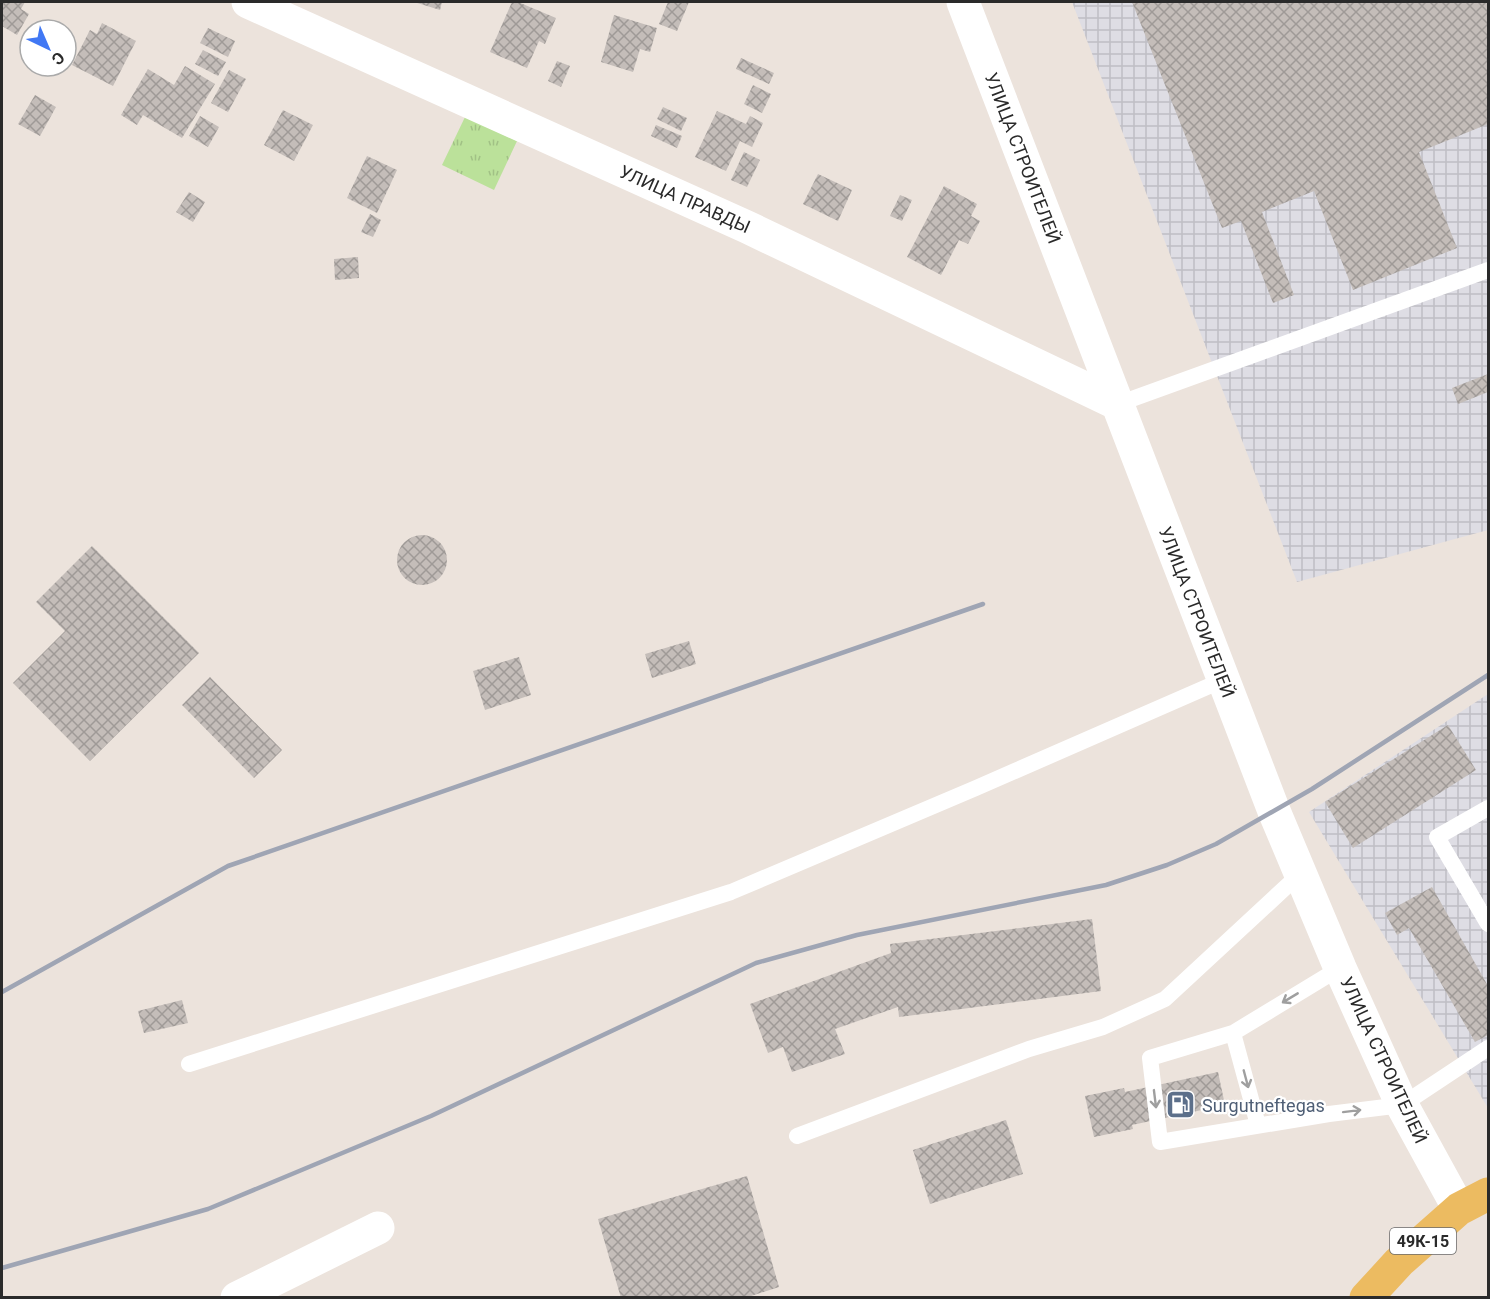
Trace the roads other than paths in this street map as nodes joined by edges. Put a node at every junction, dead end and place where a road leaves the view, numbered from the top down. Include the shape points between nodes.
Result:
1 (248, 2) edge
2 (963, 2) edge
3 (1488, 270) edge
4 (1118, 404) junction
5 (1223, 680) junction
6 (1488, 808) edge
7 (1301, 873) junction
8 (1488, 924) edge
9 (1340, 968) junction
10 (1233, 1033) junction
11 (1488, 1048) edge
12 (189, 1064) dead end
13 (1402, 1106) junction
14 (1258, 1125) junction
15 (797, 1136) dead end
16 (1488, 1194) edge
17 (1459, 1209) junction
18 (378, 1228) dead end
19 (237, 1298) edge
20 (1366, 1298) edge

1 - 4 street, УЛИЦА ПРАВДЫ via 747,227
2 - 4 street, УЛИЦА СТРОИТЕЛЕЙ
3 - 4 lane
4 - 5 street, УЛИЦА СТРОИТЕЛЕЙ
5 - 7 street, УЛИЦА СТРОИТЕЛЕЙ
5 - 12 lane via 731,892
6 - 8 lane via 1437,837
7 - 9 street, УЛИЦА СТРОИТЕЛЕЙ
7 - 15 lane via 1165,999 1103,1027 1029,1049
9 -> 10 lane
9 - 13 street, УЛИЦА СТРОИТЕЛЕЙ
10 -> 14 lane
10 -> 14 lane via 1150,1058 1160,1142
11 - 13 lane
14 -> 13 lane
13 - 17 street, УЛИЦА СТРОИТЕЛЕЙ
16 - 17 main road, 49К-15
17 - 20 main road, 49К-15 via 1399,1262
18 - 19 street

